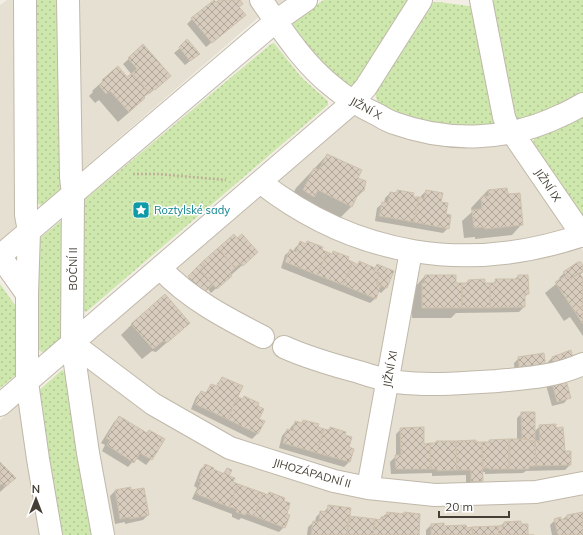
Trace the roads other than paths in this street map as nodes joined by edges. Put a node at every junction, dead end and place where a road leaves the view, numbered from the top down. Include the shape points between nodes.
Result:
1 (24, 0) edge
2 (68, 0) edge
3 (260, 0) edge
4 (306, 0) edge
5 (421, 0) edge
6 (481, 0) edge
7 (276, 21) junction
8 (353, 102) junction
9 (583, 104) edge
10 (512, 133) junction
11 (260, 182) junction
12 (73, 194) junction
13 (29, 231) junction
14 (583, 235) edge
15 (411, 251) junction
16 (0, 256) edge
17 (160, 268) junction
18 (27, 294) junction
19 (263, 337) dead end
20 (72, 343) junction
21 (284, 347) dead end
22 (583, 364) edge
23 (388, 380) junction
24 (28, 382) junction
25 (0, 405) edge
26 (583, 483) edge
27 (368, 488) junction
28 (51, 535) edge
29 (103, 535) edge

1 - 13 street via 26,215
2 - 12 street, BOČNÍ II
3 - 7 street, JIŽNÍ X
4 - 7 street
5 - 8 street via 366,87
6 - 10 street, JIŽNÍ IX via 504,117
7 - 8 street, JIŽNÍ X via 311,66 330,85
7 - 12 street
8 - 10 street, JIŽNÍ X via 393,123 441,135 474,137
8 - 11 street
9 - 10 street, JIŽNÍ X via 546,123
10 - 14 street, JIŽNÍ IX
11 - 15 street via 305,213 338,229 387,246
11 - 17 street
12 - 13 street
12 - 20 street, BOČNÍ II
13 - 16 street
13 - 18 street
14 - 15 street via 519,252 445,255
15 - 23 street, JIŽNÍ XI
16 - 18 street
17 - 19 street via 198,301
17 - 20 street
18 - 24 street
20 - 24 street
20 - 27 street, JIHOZÁPADNÍ II via 154,404 230,448 334,481
20 - 29 street, BOČNÍ II
21 - 23 street via 304,356
22 - 23 street via 558,374 513,380 424,384
23 - 27 street, JIŽNÍ XI
24 - 25 street
24 - 28 street
26 - 27 street, JIHOZÁPADNÍ II via 536,492 435,495

